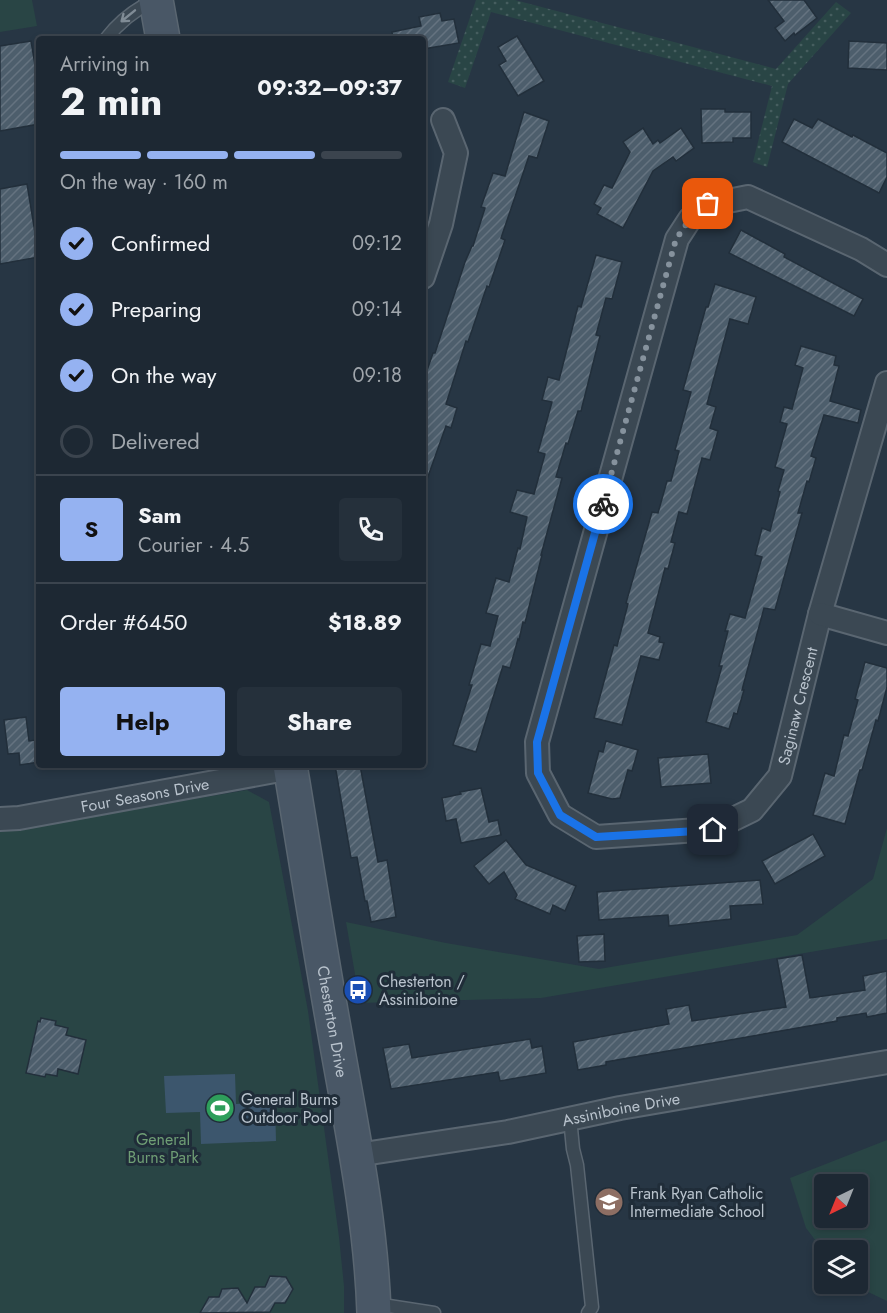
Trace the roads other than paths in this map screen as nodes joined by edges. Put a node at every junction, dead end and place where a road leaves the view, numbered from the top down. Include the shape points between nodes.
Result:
1 (155, 0) edge
2 (108, 36) edge
3 (162, 36) edge
4 (443, 120) dead end
5 (887, 264) edge
6 (426, 269) edge
7 (887, 383) edge
8 (820, 614) junction
9 (887, 633) edge
10 (280, 768) edge
11 (290, 768) edge
12 (0, 819) edge
13 (887, 1062) edge
14 (570, 1118) junction
15 (357, 1155) junction
16 (373, 1308) edge
17 (434, 1313) edge
18 (588, 1313) edge

1 -> 2 lane via 137,9
1 - 3 street
4 - 6 street via 456,153 441,224
5 - 8 street, Saginaw Crescent via 748,197 708,204 690,219 676,239 537,742 538,773 560,815 596,837 713,830 752,810 780,776
7 - 8 street, Saginaw Crescent
8 - 9 street
10 - 12 street, Four Seasons Drive
11 - 15 street, Chesterton Drive
13 - 14 street, Assiniboine Drive
14 - 15 street, Assiniboine Drive via 508,1132
14 - 18 lane via 592,1307
15 - 16 street, Chesterton Drive via 371,1258
16 - 17 lane

